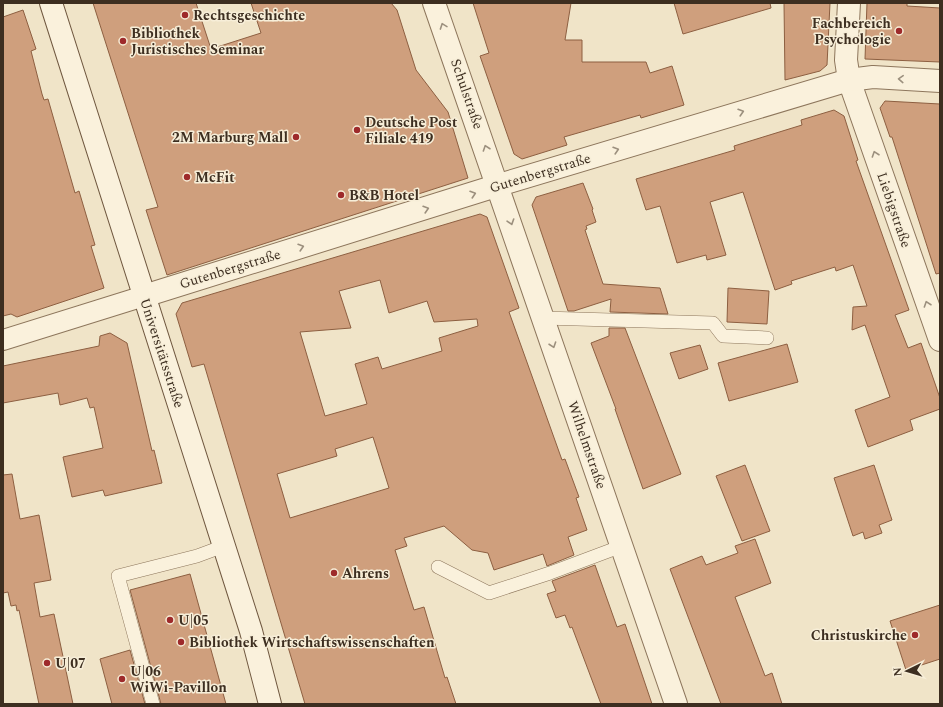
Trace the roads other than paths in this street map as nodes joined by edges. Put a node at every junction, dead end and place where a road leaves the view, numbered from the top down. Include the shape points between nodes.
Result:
1 (51, 3) edge
2 (434, 3) edge
3 (849, 3) edge
4 (849, 80) junction
5 (940, 81) edge
6 (498, 185) junction
7 (144, 296) junction
8 (543, 318) junction
9 (767, 338) dead end
10 (3, 340) edge
11 (940, 340) edge
12 (224, 546) junction
13 (622, 546) junction
14 (438, 567) dead end
15 (153, 704) edge
16 (270, 704) edge
17 (676, 704) edge

1 - 7 street, Universitätsstraße
6 -> 2 street, Schulstraße
3 - 4 street, Liebigstraße via 846,60
5 -> 4 street, Gutenbergstraße via 873,77
6 -> 4 street, Gutenbergstraße
11 -> 4 street, Liebigstraße
7 -> 6 street, Gutenbergstraße
6 -> 8 street, Wilhelmstraße
7 - 10 street
7 - 12 street, Universitätsstraße
8 - 9 lane via 713,323 723,336
8 -> 13 street, Wilhelmstraße
12 - 15 lane via 197,556 118,576
12 - 16 street, Universitätsstraße
13 - 14 lane via 488,593
13 - 17 street, Wilhelmstraße

